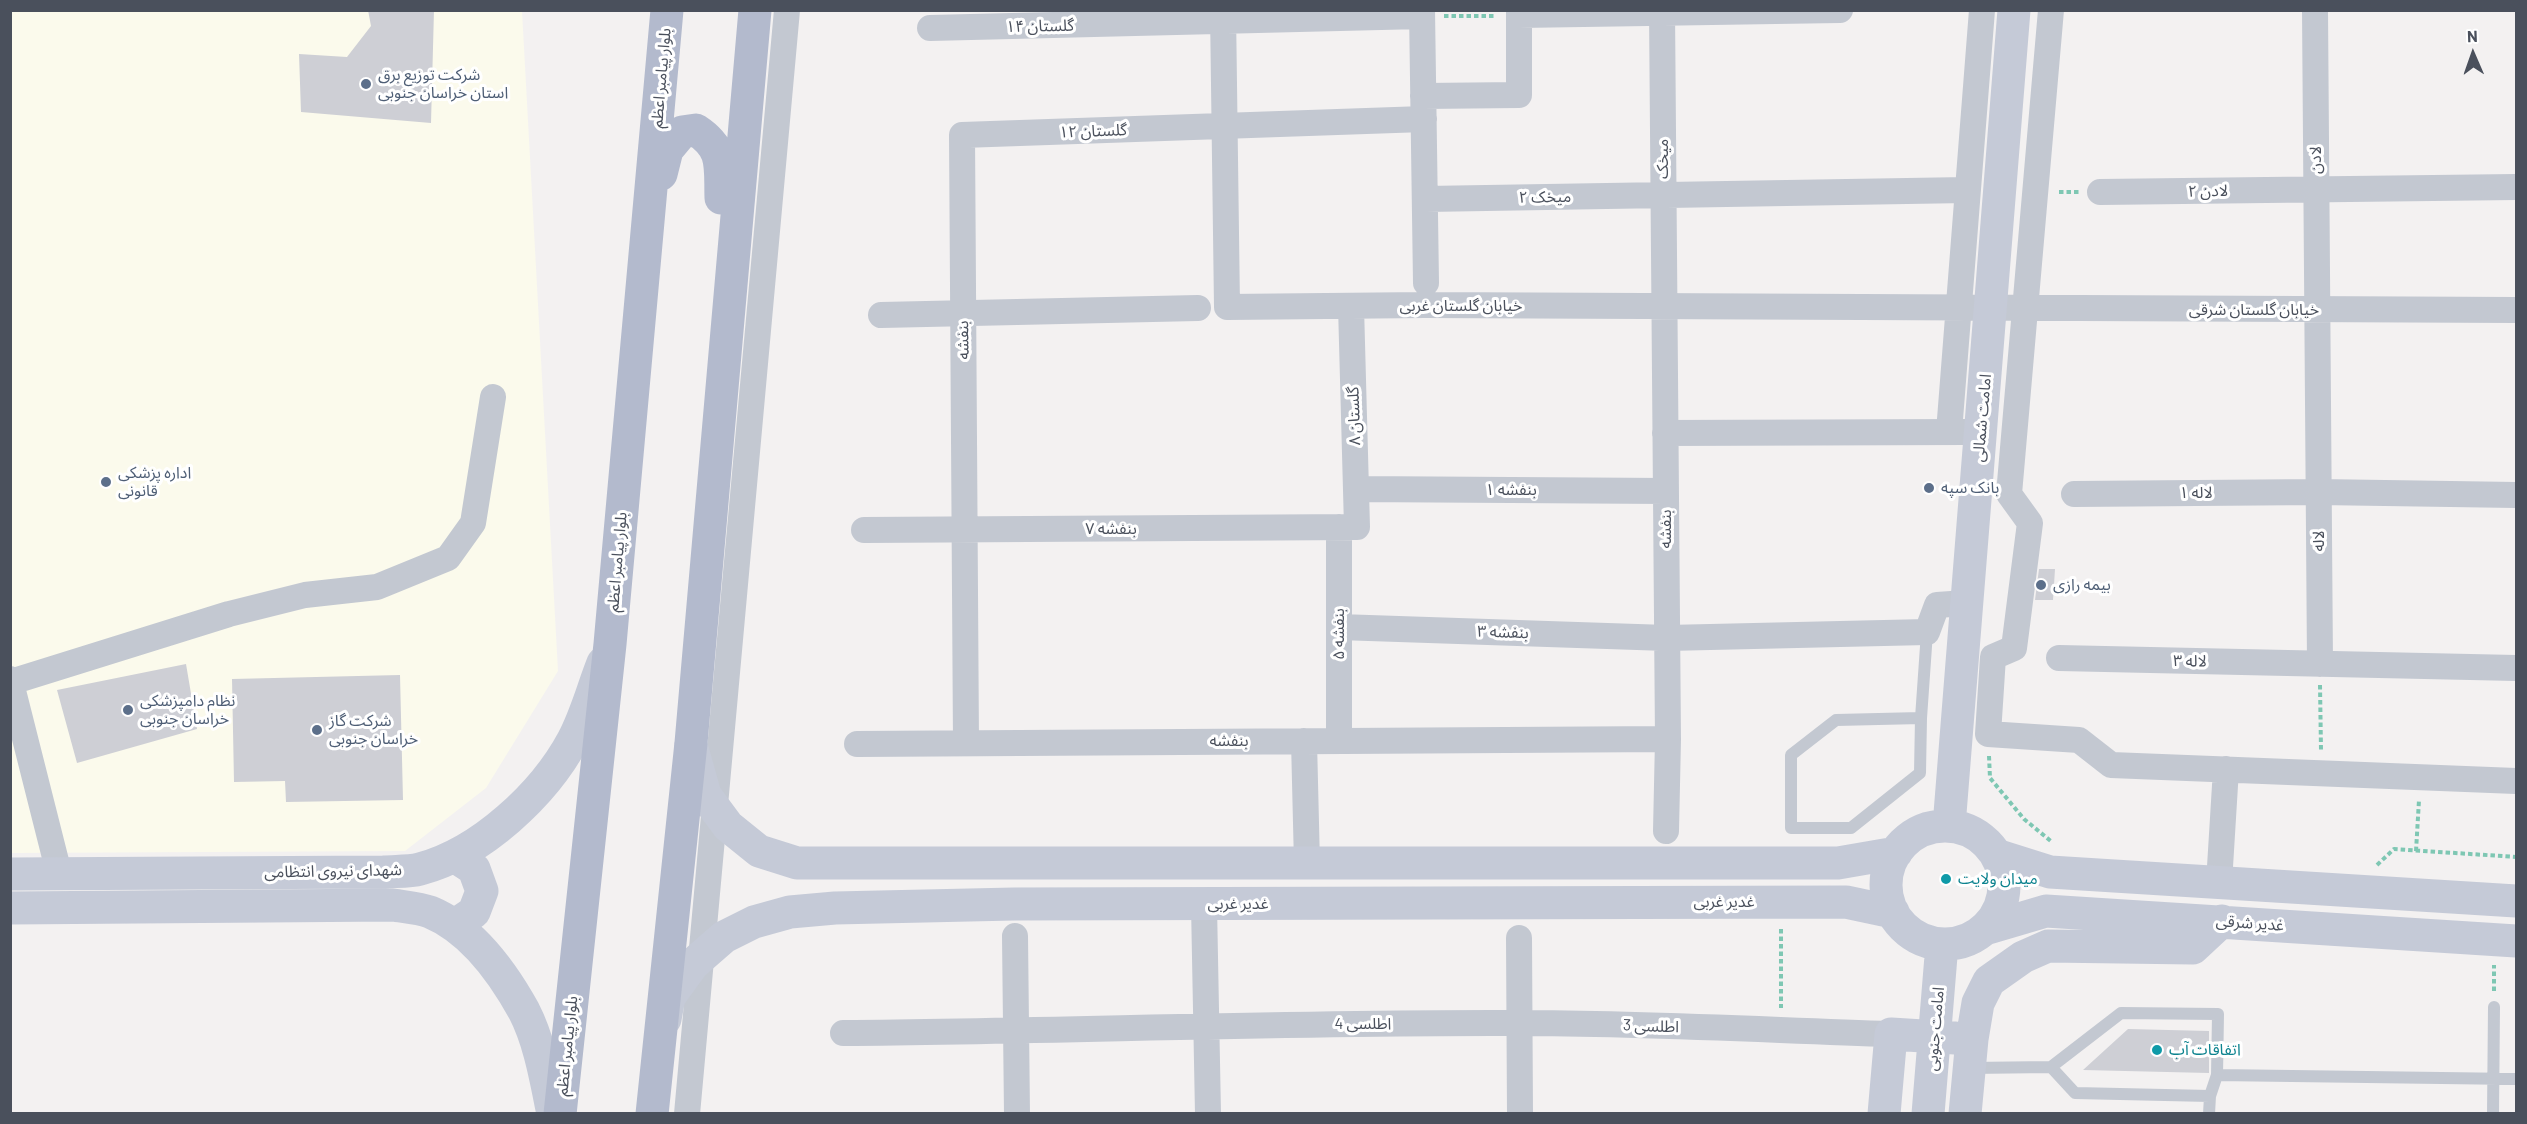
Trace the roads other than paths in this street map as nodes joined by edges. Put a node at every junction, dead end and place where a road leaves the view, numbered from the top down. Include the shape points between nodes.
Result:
1 (755, 10) edge
2 (788, 10) edge
3 (1840, 10) edge
4 (1982, 10) edge
5 (2014, 10) edge
6 (2051, 10) edge
7 (2315, 10) edge
8 (1798, 11) edge
9 (1662, 12) edge
10 (1422, 13) edge
11 (1519, 13) edge
12 (664, 16) edge
13 (1223, 16) edge
14 (930, 28) dead end
15 (1423, 108) junction
16 (1225, 126) junction
17 (962, 135) joint
18 (2517, 187) edge
19 (1967, 190) junction
20 (2316, 190) junction
21 (2100, 192) road end
22 (1664, 195) junction
23 (1426, 199) junction
24 (647, 235) junction
25 (1426, 283) dead end
26 (1351, 306) junction
27 (1664, 307) junction
28 (1198, 308) dead end
29 (1959, 308) junction
30 (1991, 309) junction
31 (2024, 309) junction
32 (2317, 310) junction
33 (2517, 310) edge
34 (963, 314) junction
35 (881, 315) dead end
36 (723, 364) junction
37 (493, 397) dead end
38 (1982, 431) junction
39 (1949, 432) junction
40 (1665, 433) junction
41 (1356, 489) junction
42 (1665, 491) junction
43 (2319, 492) junction
44 (1976, 494) junction
45 (2009, 494) junction
46 (2074, 494) dead end
47 (2517, 495) edge
48 (1348, 527) junction
49 (864, 530) dead end
50 (965, 530) junction
51 (1966, 603) junction
52 (1339, 627) junction
53 (1927, 633) junction
54 (1667, 638) junction
55 (609, 644) junction
56 (2060, 658) dead end
57 (2320, 664) junction
58 (2517, 668) edge
59 (11, 681) edge
60 (1921, 718) junction
61 (1668, 739) junction
62 (1304, 741) junction
63 (1339, 741) junction
64 (691, 743) junction
65 (966, 743) junction
66 (858, 744) dead end
67 (2226, 769) junction
68 (2517, 781) edge
69 (715, 809) junction
70 (1949, 826) junction
71 (1666, 831) dead end
72 (1896, 853) junction
73 (1996, 855) junction
74 (454, 856) junction
75 (832, 864) junction
76 (1307, 864) junction
77 (59, 873) junction
78 (10, 874) edge
79 (2219, 883) junction
80 (2517, 901) edge
81 (1204, 905) junction
82 (10, 908) edge
83 (835, 908) junction
84 (1893, 912) junction
85 (2222, 921) junction
86 (455, 925) junction
87 (1985, 928) junction
88 (1015, 936) dead end
89 (1519, 938) dead end
90 (2506, 940) edge
91 (1942, 944) junction
92 (702, 956) junction
93 (2494, 1007) road end
94 (1520, 1023) junction
95 (1206, 1025) junction
96 (1017, 1032) junction
97 (843, 1034) dead end
98 (1891, 1034) junction
99 (1935, 1036) junction
100 (658, 1050) junction
101 (1970, 1053) junction
102 (2051, 1067) junction
103 (2217, 1075) junction
104 (2493, 1079) junction
105 (2517, 1079) edge
106 (2210, 1096) junction
107 (553, 1113) edge
108 (560, 1113) edge
109 (652, 1113) edge
110 (687, 1113) edge
111 (1017, 1113) edge
112 (1208, 1113) edge
113 (1520, 1113) edge
114 (1884, 1113) edge
115 (1928, 1113) edge
116 (1965, 1113) edge
117 (2209, 1113) edge
118 (2493, 1113) edge

1 - 36 main road
2 - 69 street
3 - 8 street
4 - 19 street
5 - 30 main road, امامت شمالی
6 - 31 street
7 - 20 street, لادن
8 - 9 street
9 - 11 street
9 - 22 street, میخک
10 - 13 street, گلستان ۱۴
10 - 15 street
11 - 15 street, گلستان ۱۲ via 1519,95
12 - 24 main road, بلوار پیامبر اعظم
13 - 14 street, گلستان ۱۴
13 - 16 street, خیابان گلستان غربی
15 - 16 street, گلستان ۱۲
15 - 23 street
16 - 17 street, گلستان ۱۲
16 - 26 street, خیابان گلستان غربی via 1227,307
17 - 34 street, بنفشه
18 - 20 street, لادن ۲
19 - 22 street, میخک ۲
19 - 29 street
20 - 21 street, لادن ۲
20 - 32 street, لادن
22 - 23 street, میخک ۲
22 - 27 street, میخک
23 - 25 street
24 - 36 main road via 667,150 682,132 696,130 710,139 720,156
24 - 55 main road, بلوار پیامبر اعظم
26 - 27 street, خیابان گلستان غربی
26 - 41 street, گلستان ۸
27 - 29 street, خیابان گلستان غربی
27 - 40 street, بنفشه
28 - 34 street
29 - 30 street, خیابان گلستان غربی
29 - 39 street
30 - 31 street, خیابان گلستان شرقی
30 - 38 main road, امامت شمالی
31 - 32 street, خیابان گلستان شرقی
31 - 45 street
32 - 33 street, خیابان گلستان شرقی
32 - 43 street, لاله
34 - 35 street
34 - 50 street, بنفشه
36 - 64 main road
37 - 59 street via 473,523 448,558 377,587 305,595 240,611
38 - 39 street
38 - 44 main road, امامت شمالی
39 - 40 street
40 - 42 street, بنفشه
41 - 42 street, بنفشه ۱
41 - 48 street, گلستان ۸
42 - 54 street, بنفشه
43 - 46 street, لاله ۱
43 - 47 street, لاله ۱
43 - 57 street, لاله
44 - 45 street
44 - 51 main road, امامت شمالی
45 - 67 street via 2030,523 2013,648 1993,657 1988,734 2079,740 2111,765
48 - 50 street, بنفشه ۷
48 - 52 street, بنفشه ۵
49 - 50 street, بنفشه ۷
50 - 65 street, بنفشه
51 - 53 street via 1937,605
51 - 70 main road, امامت شمالی
52 - 54 street, بنفشه ۳
52 - 63 street, بنفشه ۵
53 - 54 street, بنفشه ۳
53 - 60 lane
54 - 61 street, بنفشه
55 - 74 main road, شهدای نیروی انتظامی via 574,739 544,784 507,821
55 - 108 main road, بلوار پیامبر اعظم
56 - 57 street, لاله ۳
57 - 58 street, لاله ۳
59 - 77 street
60 - 60 lane via 1836,720 1791,755 1791,828 1851,828 1920,773
61 - 63 street, بنفشه
61 - 71 street
62 - 63 street, بنفشه
62 - 65 street, بنفشه
62 - 76 street
64 - 69 main road via 705,795
64 - 100 main road
65 - 66 street
67 - 68 street
67 - 79 street
69 - 75 main road via 728,826 759,851 797,863
69 - 92 street
70 - 72 main road via 1919,832
70 - 73 main road via 1978,836
72 - 76 main road via 1838,864
72 - 84 main road via 1886,882
73 - 79 main road via 2050,872
73 - 87 main road via 2003,873 2002,903
74 - 77 main road, شهدای نیروی انتظامی via 418,870 384,872
74 - 86 main road via 474,869 482,891 474,912
75 - 76 main road
75 - 83 main road via 819,872 815,887 821,901
77 - 78 main road, شهدای نیروی انتظامی
79 - 80 main road
81 - 83 main road, غدیر غربی
81 - 84 main road, غدیر غربی via 1846,902
81 - 95 street
82 - 86 main road, شهدای نیروی انتظامی via 393,905 428,912
83 - 92 main road, غدیر غربی via 790,912 754,922 724,937
84 - 91 main road via 1913,934
85 - 87 main road, غدیر شرقی via 2046,911
85 - 90 main road, غدیر شرقی
85 - 101 main road via 2193,948 2048,946 2023,957 1989,981 1977,1003
86 - 107 main road, شهدای نیروی انتظامی via 491,961 525,1012 542,1062
87 - 91 main road via 1972,938
88 - 96 street
89 - 94 street
91 - 99 main road, امامت جنوبی
92 - 100 main road, غدیر غربی via 669,997
92 - 110 street
93 - 104 lane
94 - 95 street, اطلسی 4
94 - 98 street, اطلسی 3
94 - 113 street
95 - 96 street, اطلسی 4
95 - 112 street
96 - 97 street, اطلسی 4
96 - 111 street
98 - 99 main road
98 - 114 main road
99 - 101 main road
99 - 115 main road, امامت جنوبی
100 - 109 main road
101 - 102 lane
101 - 116 main road
102 - 103 lane via 2121,1013 2218,1014
102 - 106 lane via 2075,1093
103 - 104 lane
103 - 106 lane
104 - 105 lane
104 - 118 lane
106 - 117 lane

